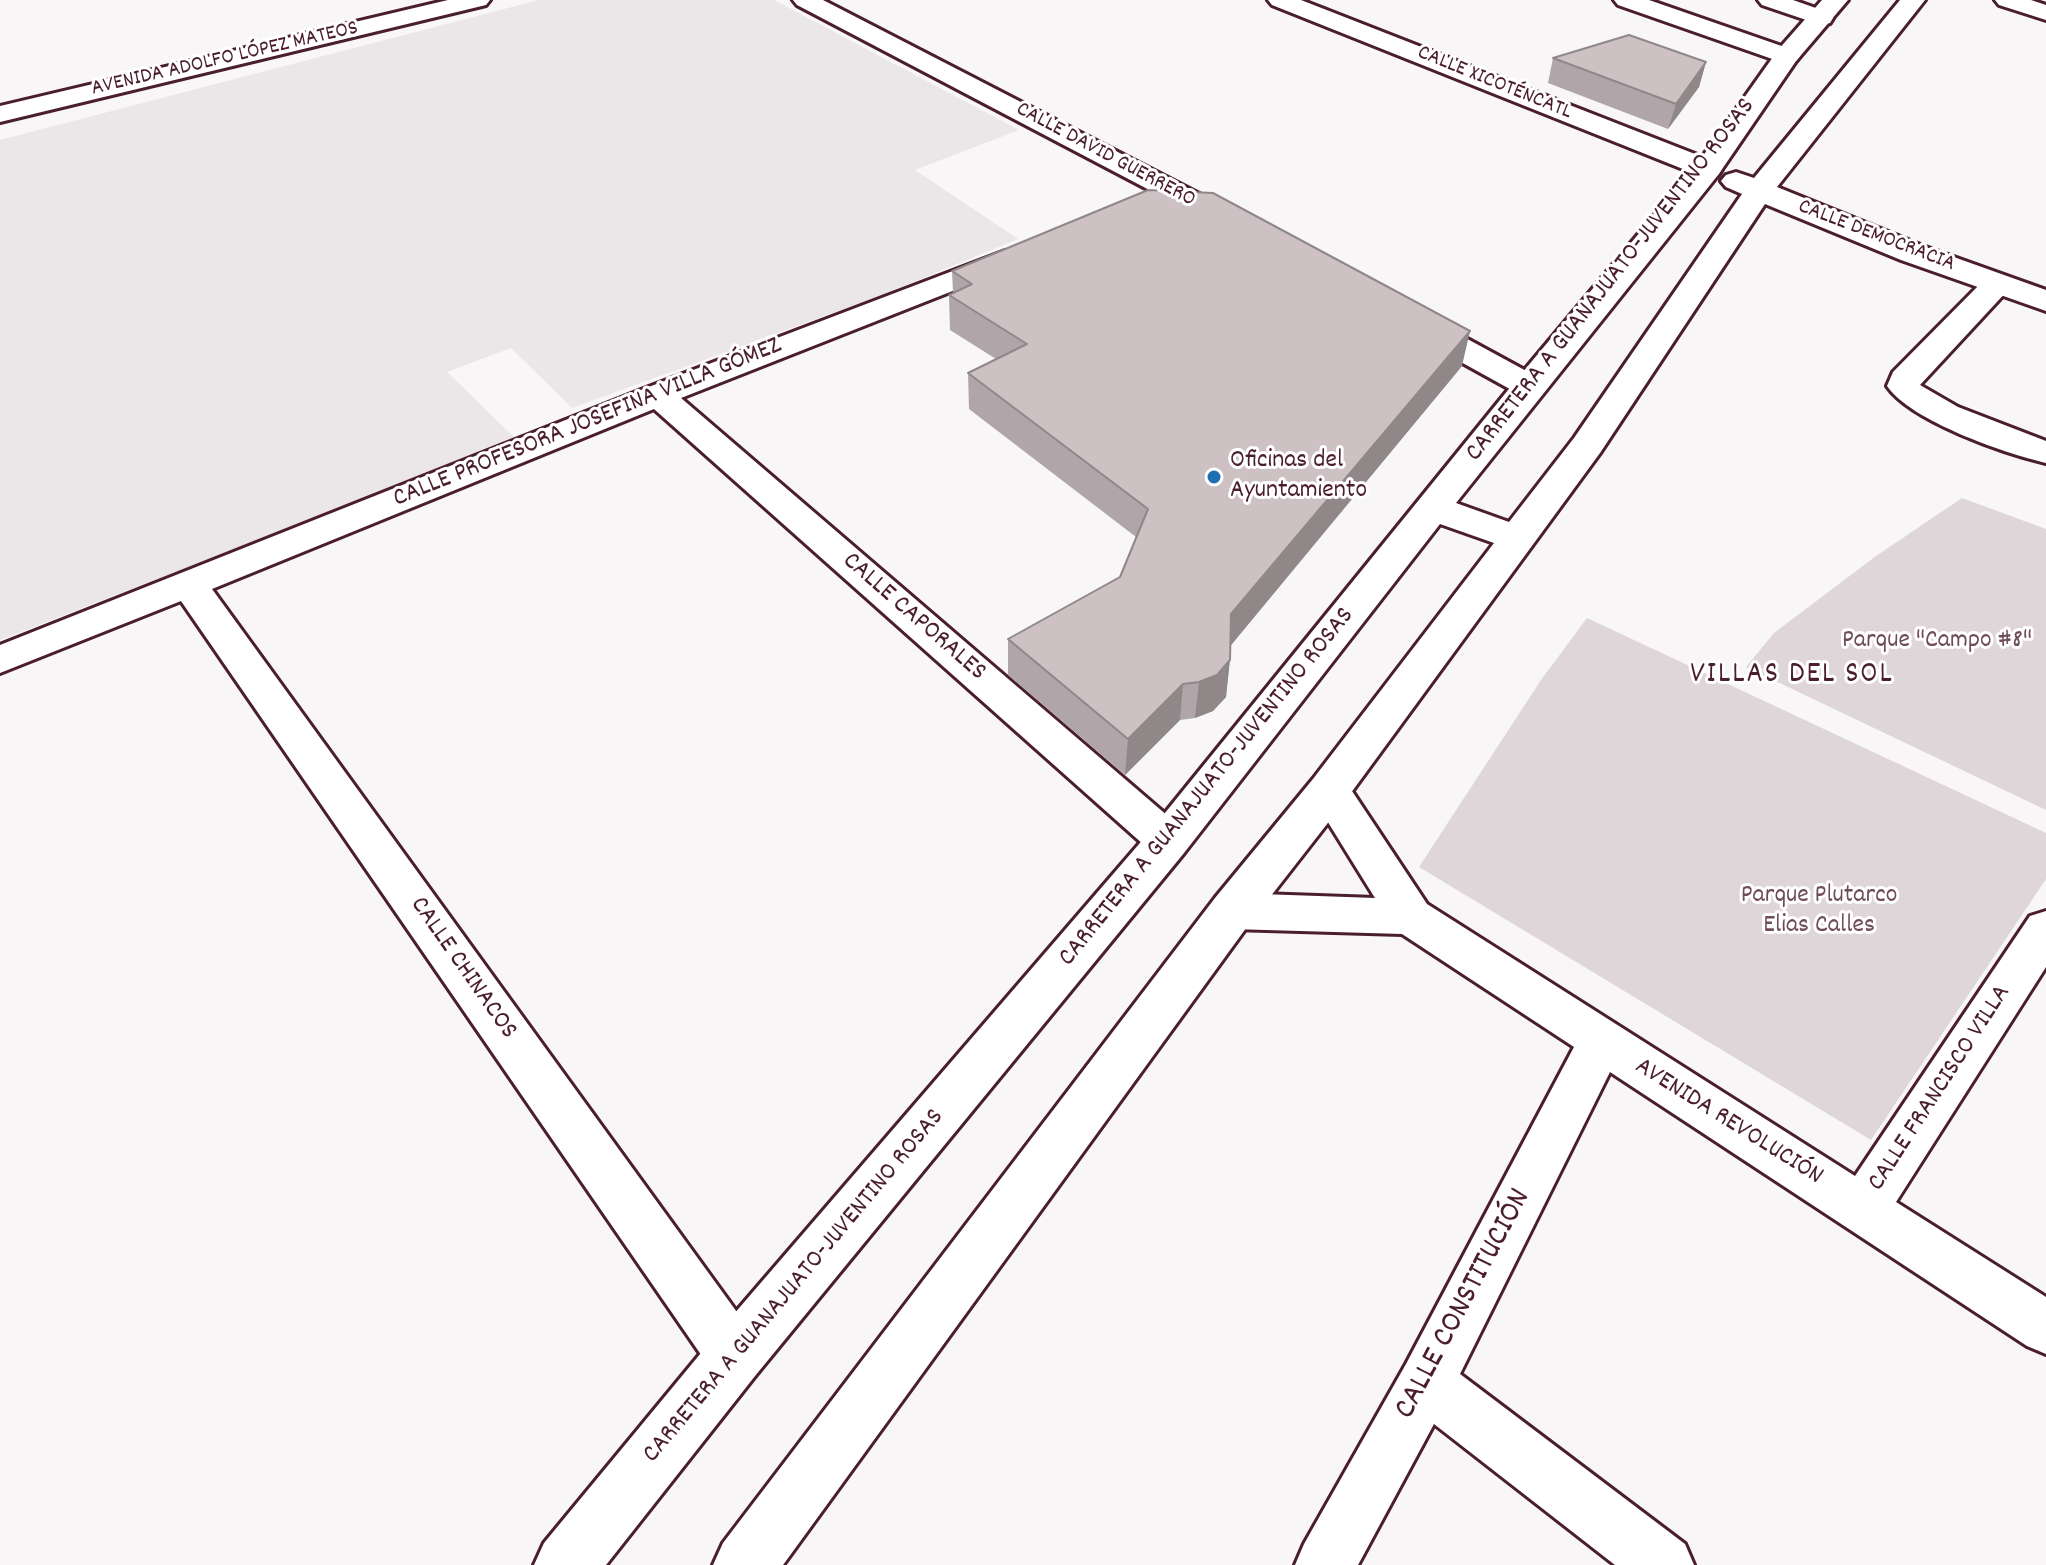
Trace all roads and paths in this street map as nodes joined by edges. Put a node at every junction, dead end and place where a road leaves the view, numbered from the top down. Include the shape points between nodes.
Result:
1 (478, 0) edge
2 (805, 0) edge
3 (1280, 0) edge
4 (1626, 0) edge
5 (1770, 0) edge
6 (1913, 0) edge
7 (2007, 0) edge
8 (437, 4) edge
9 (1829, 9) edge
10 (2046, 13) edge
11 (1787, 56) junction
12 (0, 114) edge
13 (1708, 169) junction
14 (1759, 191) junction
15 (1178, 193) junction
16 (1133, 210) edge
17 (1245, 230) edge
18 (1029, 251) edge
19 (1997, 284) junction
20 (2046, 301) edge
21 (1394, 312) edge
22 (1529, 386) junction
23 (658, 395) junction
24 (2046, 453) edge
25 (1432, 508) junction
26 (1517, 538) junction
27 (188, 583) junction
28 (0, 660) edge
29 (1329, 790) junction
30 (1168, 841) junction
31 (1232, 911) junction
32 (1411, 917) junction
33 (2046, 929) edge
34 (1601, 1042) junction
35 (1863, 1208) junction
36 (2046, 1328) edge
37 (735, 1356) junction
38 (1426, 1383) junction
39 (566, 1565) edge
40 (745, 1565) edge
41 (1325, 1565) edge
42 (1664, 1565) edge

1 - 8 street, AVENIDA ADOLFO LÓPEZ MATEOS
2 - 15 street, CALLE DAVID GUERRERO
3 - 13 street, CALLE XICOTÉNCATL
4 - 11 street
5 - 9 street
6 - 14 main road
7 - 10 street
8 - 12 street, AVENIDA ADOLFO LÓPEZ MATEOS
9 - 11 main road, CARRETERA A GUANAJUATO-JUVENTINO ROSAS
11 - 13 main road, CARRETERA A GUANAJUATO-JUVENTINO ROSAS
13 - 14 main road, CALLE DEMOCRACIA
13 - 22 main road, CARRETERA A GUANAJUATO-JUVENTINO ROSAS
14 - 19 main road, CALLE DEMOCRACIA
14 - 26 main road via 1587,445
15 - 16 street
15 - 17 street, CALLE DAVID GUERRERO
18 - 23 street, CALLE PROFESORA JOSEFINA VILLA GÓMEZ
19 - 20 main road, CALLE DEMOCRACIA
19 - 24 street via 1903,386 1929,407
21 - 22 street
22 - 25 main road, CARRETERA A GUANAJUATO-JUVENTINO ROSAS
23 - 27 street, CALLE PROFESORA JOSEFINA VILLA GÓMEZ
23 - 30 street, CALLE CAPORALES
25 - 26 main road
25 - 30 main road, CARRETERA A GUANAJUATO-JUVENTINO ROSAS
26 - 29 main road
27 - 28 street, CALLE PROFESORA JOSEFINA VILLA GÓMEZ
27 - 37 street, CALLE CHINACOS
29 - 31 main road
29 - 32 street, AVENIDA REVOLUCIÓN
30 - 37 main road, CARRETERA A GUANAJUATO-JUVENTINO ROSAS
31 - 32 street
31 - 40 main road
32 - 34 street, AVENIDA REVOLUCIÓN
33 - 35 street, CALLE FRANCISCO VILLA
34 - 35 street, AVENIDA REVOLUCIÓN
34 - 38 street, CALLE CONSTITUCIÓN
35 - 36 street, AVENIDA REVOLUCIÓN
37 - 39 main road, CARRETERA A GUANAJUATO-JUVENTINO ROSAS
38 - 41 street, CALLE CONSTITUCIÓN
38 - 42 street

